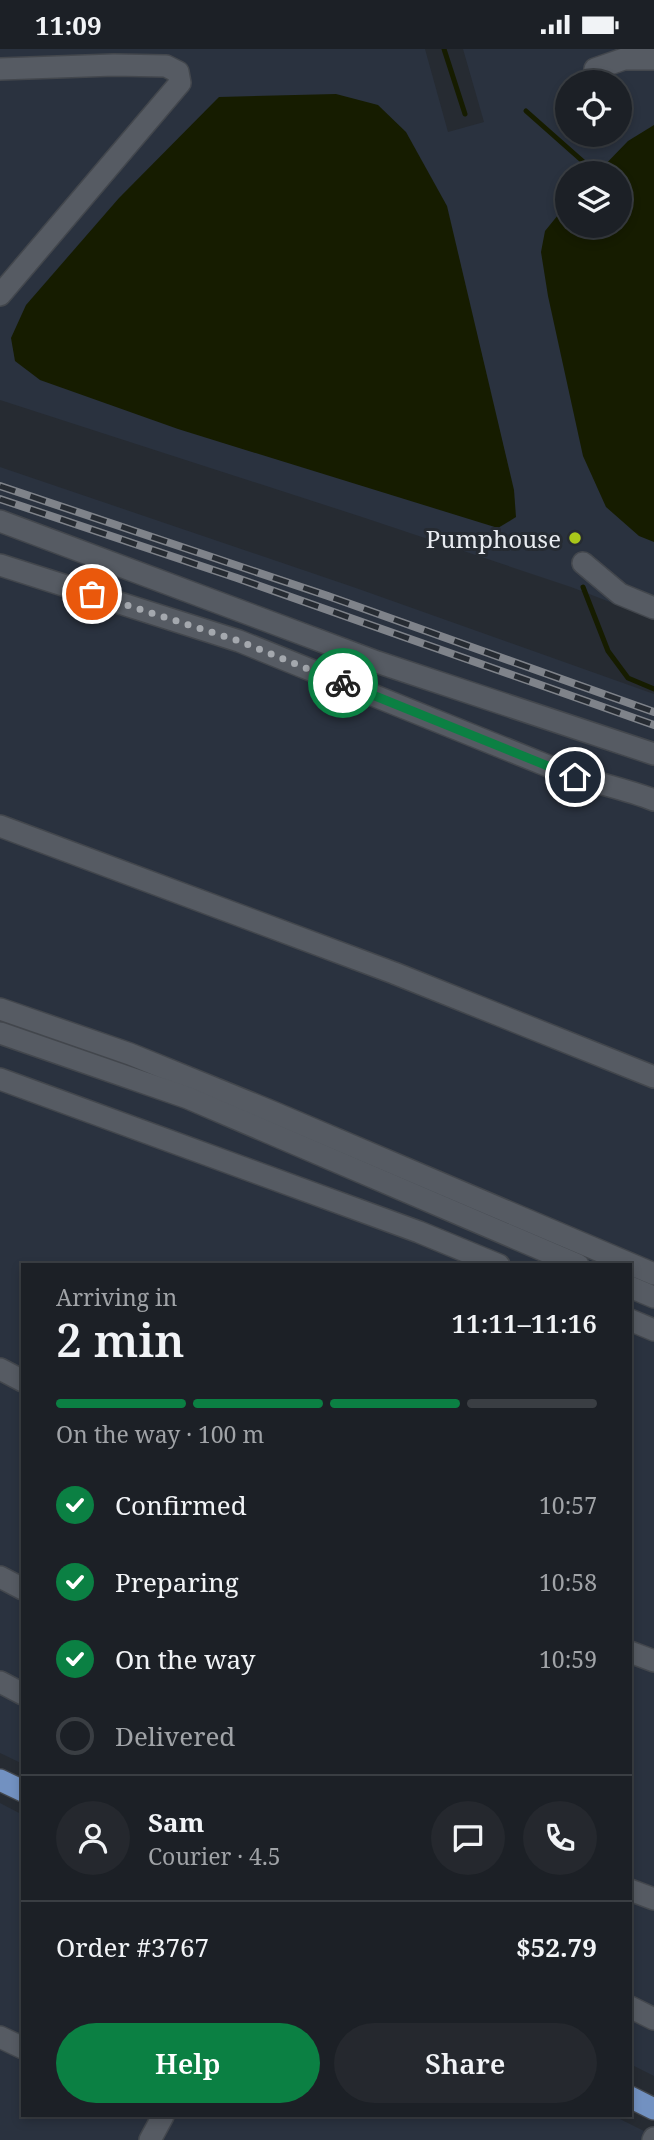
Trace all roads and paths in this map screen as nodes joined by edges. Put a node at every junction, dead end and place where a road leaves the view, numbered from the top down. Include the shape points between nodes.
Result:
1 (654, 58) edge
2 (0, 69) edge
3 (595, 69) dead end
4 (0, 295) edge
5 (0, 521) edge
6 (583, 563) dead end
7 (0, 565) edge
8 (654, 608) edge
9 (654, 754) edge
10 (654, 800) edge
11 (0, 826) edge
12 (0, 1009) edge
13 (0, 1034) edge
14 (654, 1077) edge
15 (0, 1079) edge
16 (494, 1263) edge
17 (573, 1263) edge
18 (628, 1263) edge
19 (632, 1265) edge
20 (654, 1274) edge
21 (632, 1288) edge
22 (654, 1297) edge
23 (632, 1321) edge
24 (654, 1330) edge
25 (0, 1369) edge
26 (21, 1380) edge
27 (0, 1577) edge
28 (21, 1588) edge
29 (632, 1653) edge
30 (654, 1661) edge
31 (0, 1682) edge
32 (21, 1693) edge
33 (0, 1780) edge
34 (21, 1790) edge
35 (632, 1891) edge
36 (654, 1899) edge
37 (632, 2008) edge
38 (654, 2019) edge
39 (0, 2037) edge
40 (21, 2047) edge
41 (632, 2098) edge
42 (654, 2109) edge
43 (162, 2117) edge
44 (150, 2140) edge

1 - 3 lane via 624,59
2 - 4 lane via 166,66 178,72 180,83
5 - 9 lane via 377,662
6 - 8 lane via 620,594
7 - 10 lane via 239,641 558,771
11 - 14 lane via 394,973
12 - 18 lane via 130,1054
13 - 17 lane via 188,1098
15 - 16 lane
19 - 20 lane
21 - 22 lane
23 - 24 lane
25 - 26 lane
27 - 28 lane
29 - 30 lane
31 - 32 lane
33 - 34 main road
35 - 36 lane
37 - 38 lane
39 - 40 lane
41 - 42 main road
43 - 44 lane

